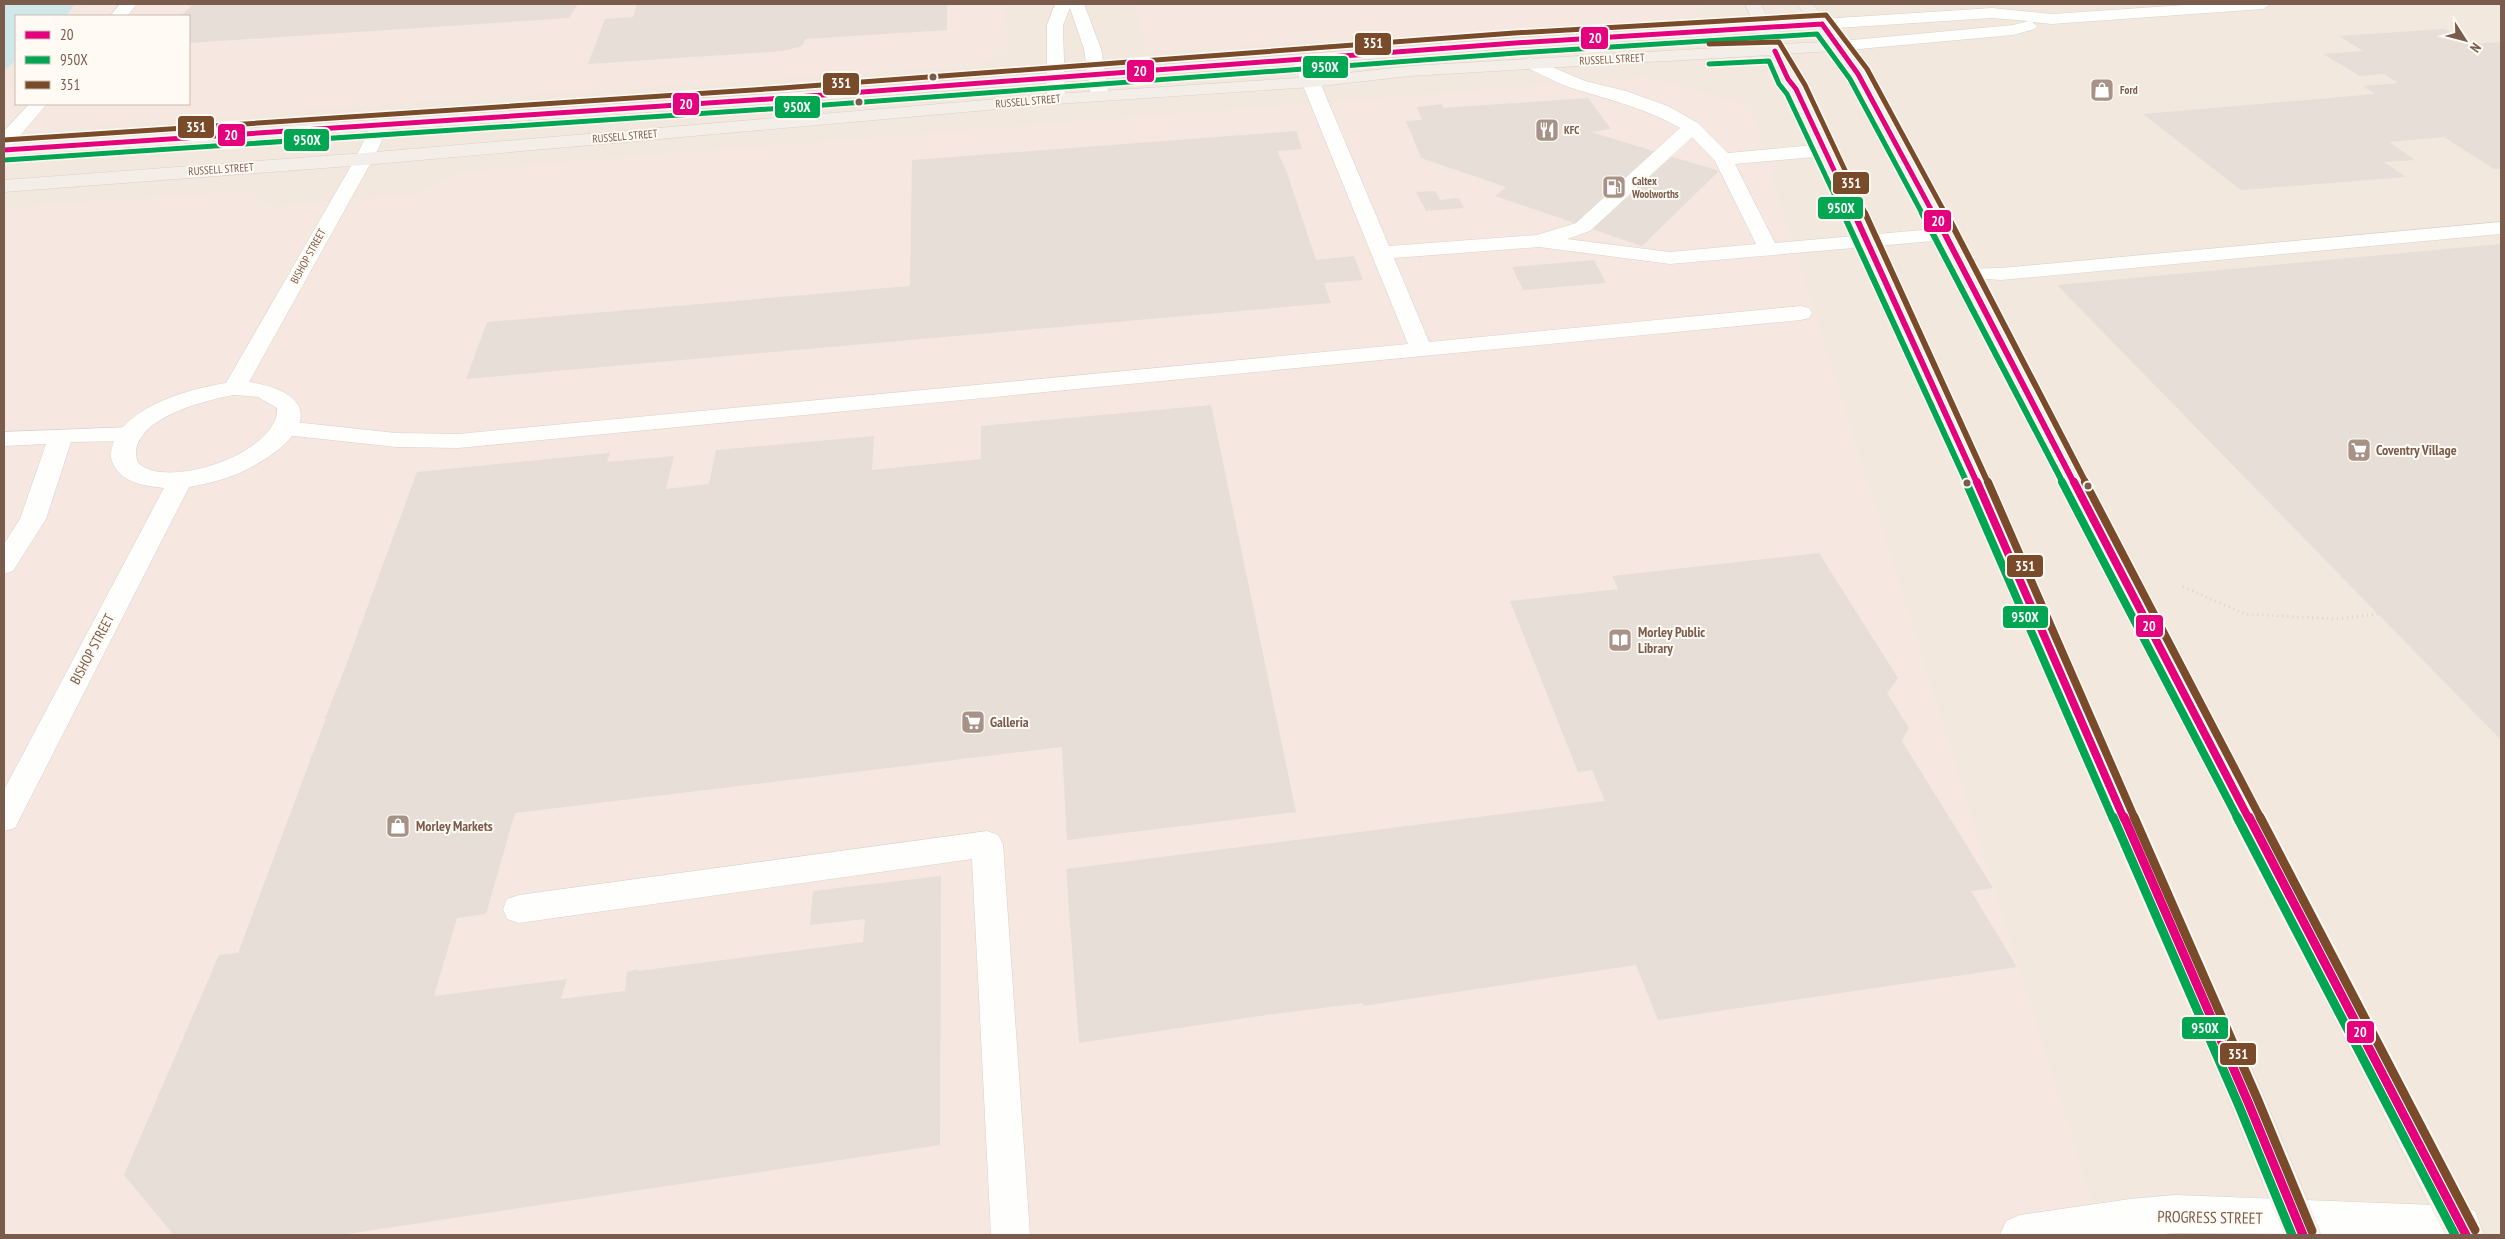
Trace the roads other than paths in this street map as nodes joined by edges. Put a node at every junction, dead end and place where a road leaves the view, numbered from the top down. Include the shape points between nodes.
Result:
1 (129, 4) edge
2 (1063, 4) edge
3 (1076, 4) edge
4 (1753, 4) edge
5 (1805, 4) edge
6 (2263, 4) edge
7 (119, 15) edge
8 (2052, 19) junction
9 (1829, 35) junction
10 (1769, 40) junction
11 (1302, 61) junction
12 (1530, 63) junction
13 (1099, 75) junction
14 (1056, 78) junction
15 (1312, 82) junction
16 (1100, 96) junction
17 (1056, 99) junction
18 (37, 105) edge
19 (381, 124) junction
20 (1692, 127) junction
21 (4, 142) edge
22 (4, 150) edge
23 (1824, 150) junction
24 (364, 159) junction
25 (1723, 159) junction
26 (4, 186) edge
27 (2501, 228) edge
28 (1945, 234) junction
29 (1539, 241) junction
30 (1869, 241) junction
31 (1769, 250) junction
32 (1381, 253) junction
33 (1965, 273) junction
34 (1801, 313) dead end
35 (1421, 349) junction
36 (234, 388) junction
37 (285, 428) junction
38 (63, 434) junction
39 (132, 434) junction
40 (4, 439) edge
41 (181, 480) junction
42 (4, 565) edge
43 (4, 819) edge
44 (519, 910) dead end
45 (2300, 1227) edge
46 (2463, 1230) edge
47 (1011, 1235) edge
48 (2020, 1235) edge

1 - 7 street
2 - 14 street via 1055,25
3 - 13 street via 1087,25
4 - 10 main road
5 - 9 main road
6 - 8 street, RUSSELL STREET
8 - 9 street, RUSSELL STREET via 2013,30
8 - 9 street, RUSSELL STREET via 1992,13
9 - 10 main road, RUSSELL STREET
9 - 10 main road, RUSSELL STREET
9 - 28 main road via 1858,74
10 - 11 main road, RUSSELL STREET via 1515,43
10 - 12 main road, RUSSELL STREET
10 - 23 main road
11 - 13 main road, RUSSELL STREET
11 - 15 street
12 - 15 main road, RUSSELL STREET
12 - 20 street via 1579,85 1662,110
13 - 14 main road, RUSSELL STREET
13 - 16 street
14 - 17 street
14 - 19 main road, RUSSELL STREET
15 - 16 main road, RUSSELL STREET
15 - 32 street
16 - 17 main road, RUSSELL STREET
17 - 24 main road, RUSSELL STREET
18 - 21 street
19 - 22 main road, RUSSELL STREET
19 - 24 street, BISHOP STREET
20 - 25 street
20 - 29 street via 1582,227
23 - 25 street
23 - 30 main road
24 - 26 main road, RUSSELL STREET
24 - 36 street, BISHOP STREET
25 - 31 street
27 - 33 street via 2001,274
28 - 30 street
28 - 33 main road
29 - 31 street via 1670,258
29 - 32 street
30 - 31 street
30 - 45 main road via 2244,1092
32 - 35 street
33 - 46 main road
34 - 35 street
35 - 37 street via 458,441 396,440
36 - 37 street via 270,391 281,397 289,406
36 - 39 street via 203,394 165,408
37 - 41 street via 273,442 239,463
38 - 39 street
38 - 40 street
38 - 42 street via 33,519
39 - 41 street via 124,446 123,458 128,469 141,476
41 - 43 street, BISHOP STREET
44 - 47 street via 987,844
45 - 46 street, PROGRESS STREET
45 - 48 street, PROGRESS STREET via 2175,1214

